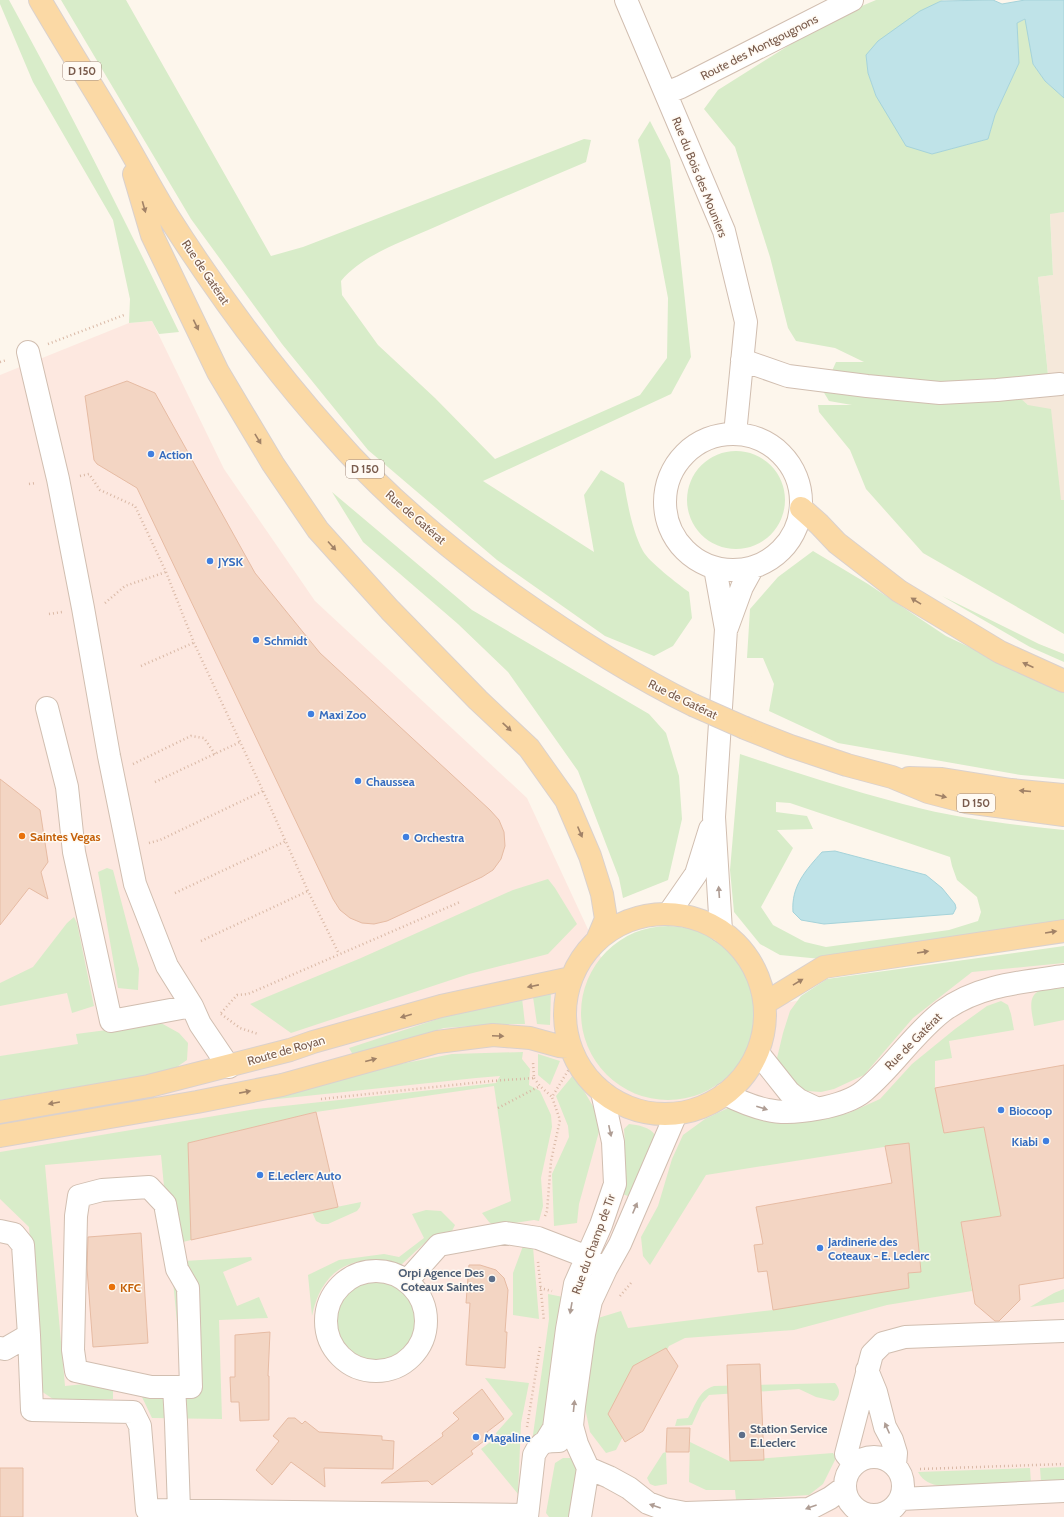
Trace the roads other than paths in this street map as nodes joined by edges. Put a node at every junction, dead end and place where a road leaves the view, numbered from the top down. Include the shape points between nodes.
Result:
1 (40, 0) edge
2 (626, 0) edge
3 (852, 0) edge
4 (666, 93) junction
5 (125, 142) junction
6 (28, 352) road end
7 (742, 360) junction
8 (1060, 384) dead end
9 (735, 434) junction
10 (801, 508) junction
11 (753, 567) junction
12 (715, 568) junction
13 (726, 629) junction
14 (1064, 681) edge
15 (47, 708) dead end
16 (892, 777) junction
17 (1064, 795) edge
18 (1064, 815) edge
19 (714, 817) junction
20 (668, 913) junction
21 (1064, 930) edge
22 (721, 931) junction
23 (598, 938) junction
24 (1064, 976) edge
25 (571, 978) junction
26 (765, 1003) junction
27 (192, 1006) junction
28 (572, 1053) junction
29 (758, 1053) junction
30 (229, 1066) junction
31 (602, 1092) junction
32 (725, 1094) junction
33 (816, 1108) junction
34 (0, 1112) edge
35 (676, 1114) junction
36 (57, 1126) junction
37 (0, 1136) edge
38 (0, 1231) edge
39 (586, 1259) junction
40 (606, 1269) junction
41 (407, 1281) junction
42 (1064, 1331) edge
43 (29, 1335) junction
44 (0, 1348) edge
45 (867, 1370) junction
46 (174, 1387) junction
47 (546, 1441) junction
48 (577, 1444) junction
49 (854, 1464) junction
50 (895, 1465) junction
51 (588, 1468) junction
52 (844, 1487) junction
53 (1064, 1491) edge
54 (901, 1499) junction
55 (179, 1510) junction
56 (237, 1514) edge
57 (527, 1516) edge
58 (864, 1516) edge
59 (580, 1517) edge

1 - 5 main road, Rue de Gatérat / D 150
2 - 4 street, Rue du Bois des Mouniers
3 - 4 street, Route des Montgougnons
4 - 7 street, Rue du Bois des Mouniers via 724,231 746,322
5 - 16 main road, Rue de Gatérat / D 150, bridge via 168,215 230,308 287,382 334,438 385,490 437,537 550,621 656,687 693,706 790,746
5 -> 23 main road via 152,235 218,372 273,464 318,530 390,610 529,748 566,800 590,856 602,894 606,919
6 - 27 street via 58,479 135,884 167,966
7 - 8 street via 788,376 940,393
7 - 9 street, Rue du Bois des Mouniers
9 - 10 street via 757,438 776,449 791,466 800,486
9 - 12 street via 714,437 694,446 678,462 668,481 665,503 669,524 679,544 695,558
10 - 11 street via 796,528 786,545 771,559
14 -> 10 main road via 1000,652 899,590 836,543
11 - 12 street via 741,570
11 - 13 street via 742,587
12 - 13 street
13 - 19 street
15 - 27 street via 67,786 74,852 111,1021
17 -> 16 main road, Rue de Gatérat / D 150 via 942,780
16 -> 18 main road, Rue de Gatérat / D 150 via 928,792 966,802
19 - 20 street via 696,874
22 -> 19 street
20 - 22 main road
20 - 23 main road via 643,916 620,924
26 -> 21 main road via 824,967
22 - 26 main road via 738,944 751,962 760,981
23 - 25 main road via 582,956
24 - 33 street, Rue de Gatérat via 993,987 966,998 944,1011 919,1032 863,1092 834,1106
25 - 28 main road via 564,1012
25 -> 30 main road, Route de Royan via 441,1006
26 - 29 main road via 765,1028
27 - 30 street via 200,1024
28 - 31 main road via 587,1078
36 -> 28 main road via 282,1085 437,1042 493,1035 530,1038 559,1046
29 - 32 main road via 744,1076
29 - 33 street via 789,1092 798,1100
30 -> 34 main road, Route de Royan via 150,1086
30 - 36 main road via 226,1083 76,1110
31 - 35 main road via 624,1106 650,1113
31 -> 39 street, Rue du Champ de Tir via 613,1142 615,1184 601,1226
32 -> 33 street, Rue de Gatérat via 746,1104 768,1110 784,1112
32 - 35 main road via 702,1108
40 -> 35 street, Rue du Champ de Tir via 620,1244
36 - 37 main road
38 - 43 street via 14,1234 23,1246
39 - 40 street
39 - 41 street via 538,1238 505,1233 440,1246
39 -> 47 street, Rue du Champ de Tir via 573,1297 554,1428
48 -> 40 street, Rue du Champ de Tir via 572,1426 584,1334 591,1301
41 - 41 street via 392,1273 375,1271 358,1274 343,1283 332,1296 326,1312 326,1329 332,1345 342,1358 355,1367 371,1372 388,1371 403,1365 415,1354 424,1340 426,1308 419,1293
42 - 45 street via 905,1337 883,1343 872,1354
43 - 44 street via 5,1349
43 - 55 street via 32,1410 133,1412 140,1426 147,1510
45 - 49 street via 846,1454
50 -> 45 street via 896,1453
46 - 46 street via 192,1387 188,1288 177,1268 165,1204 149,1187 102,1190 79,1196 76,1216 73,1350 76,1371 151,1387
46 - 55 street
47 - 48 street
47 - 57 street, Rue du Champ de Tir via 538,1447 534,1455
48 - 51 street, Rue du Champ de Tir
49 - 50 street via 862,1459 879,1457
49 - 52 street via 849,1470
50 - 54 street via 903,1481
52 -> 51 street via 809,1509 685,1513 648,1503 629,1488
51 - 59 street
52 - 58 street via 851,1504
53 - 54 street
54 - 58 street via 890,1511
55 - 56 street
56 - 57 street

